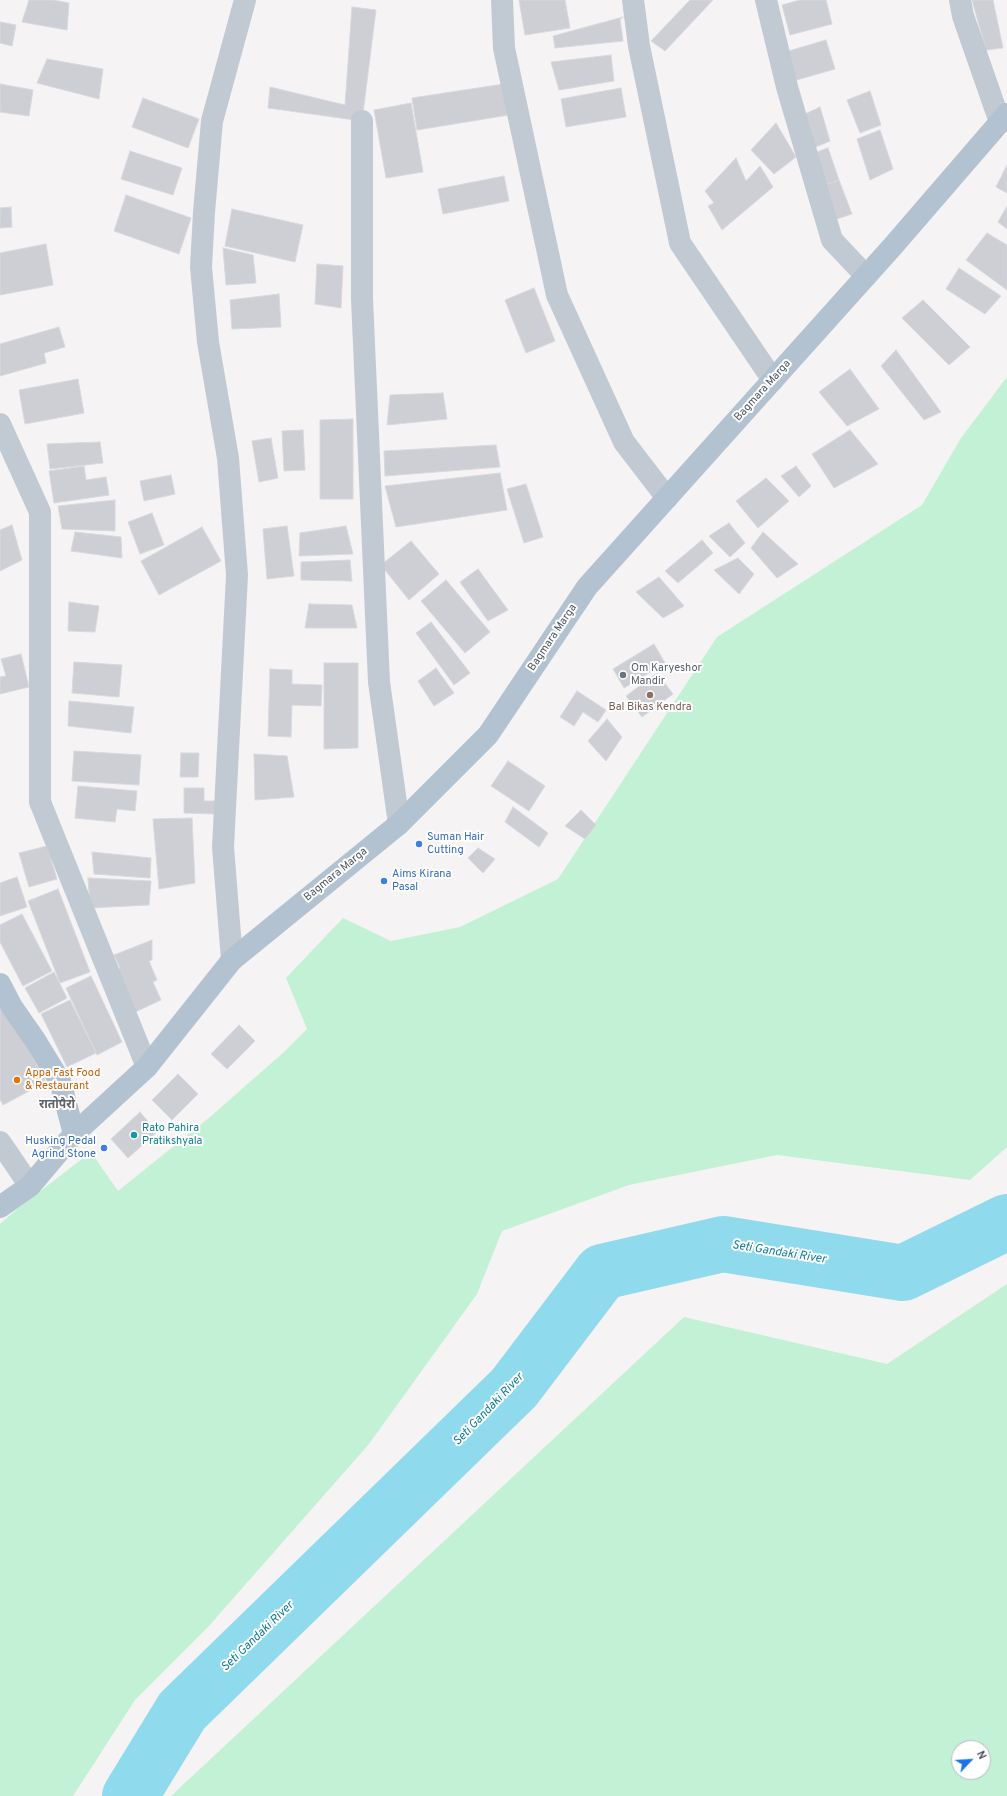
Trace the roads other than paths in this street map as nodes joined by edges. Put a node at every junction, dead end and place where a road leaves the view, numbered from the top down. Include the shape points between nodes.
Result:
1 (245, 0) edge
2 (502, 0) edge
3 (632, 0) edge
4 (766, 0) edge
5 (960, 0) edge
6 (1004, 118) edge
7 (362, 121) dead end
8 (866, 276) junction
9 (773, 380) junction
10 (0, 424) edge
11 (668, 498) junction
12 (399, 824) junction
13 (232, 960) junction
14 (0, 984) edge
15 (147, 1067) junction
16 (74, 1134) junction
17 (0, 1142) edge
18 (30, 1186) junction
19 (0, 1207) edge

1 - 13 street via 212,121 201,267 208,342 228,458 237,575 223,847
2 - 11 street via 504,48 558,295 624,442
3 - 9 street via 639,46 680,243
4 - 8 street via 787,87 832,240
5 - 6 street via 963,16
6 - 8 main road, Bagmara Marga
7 - 12 street via 362,299 380,682
8 - 9 main road, Bagmara Marga
9 - 11 main road, Bagmara Marga
10 - 15 street via 40,512 40,802
11 - 12 main road, Bagmara Marga via 587,587 488,735
12 - 13 main road, Bagmara Marga
13 - 15 main road, Bagmara Marga
14 - 16 main road via 60,1081
15 - 16 main road, Bagmara Marga
16 - 18 main road, Bagmara Marga
17 - 18 street
18 - 19 main road, Bagmara Marga

